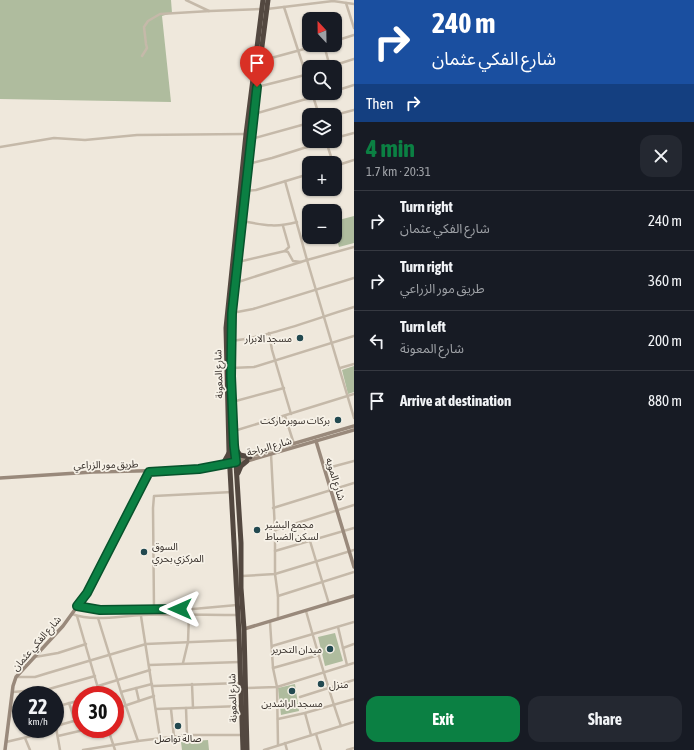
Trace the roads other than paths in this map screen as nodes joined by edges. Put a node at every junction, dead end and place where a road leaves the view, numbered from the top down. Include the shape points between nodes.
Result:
1 (186, 0) edge
2 (263, 0) edge
3 (268, 0) edge
4 (333, 0) edge
5 (346, 3) junction
6 (354, 4) edge
7 (284, 6) junction
8 (264, 9) junction
9 (210, 11) junction
10 (354, 28) edge
11 (354, 35) edge
12 (342, 38) edge
13 (302, 49) edge
14 (299, 50) junction
15 (142, 56) dead end
16 (354, 59) edge
17 (303, 60) edge
18 (260, 61) junction
19 (342, 63) edge
20 (302, 76) edge
21 (354, 85) edge
22 (257, 87) junction
23 (342, 89) edge
24 (303, 100) edge
25 (354, 110) edge
26 (342, 113) edge
27 (254, 114) junction
28 (302, 125) edge
29 (354, 133) edge
30 (246, 134) junction
31 (342, 136) edge
32 (250, 139) junction
33 (0, 147) edge
34 (304, 148) edge
35 (354, 160) edge
36 (248, 164) junction
37 (342, 164) edge
38 (302, 176) edge
39 (285, 181) junction
40 (245, 191) junction
41 (242, 221) junction
42 (297, 222) junction
43 (283, 226) junction
44 (354, 247) edge
45 (285, 251) junction
46 (307, 260) junction
47 (237, 262) junction
48 (303, 262) junction
49 (354, 278) edge
50 (235, 283) junction
51 (316, 290) junction
52 (354, 307) edge
53 (232, 313) junction
54 (324, 316) junction
55 (269, 333) junction
56 (354, 336) edge
57 (231, 341) junction
58 (332, 343) junction
59 (276, 361) junction
60 (354, 364) edge
61 (231, 368) junction
62 (340, 368) junction
63 (284, 388) junction
64 (354, 394) edge
65 (347, 396) junction
66 (232, 402) junction
67 (291, 414) junction
68 (285, 416) junction
69 (354, 418) edge
70 (354, 426) edge
71 (354, 430) edge
72 (234, 431) junction
73 (316, 441) junction
74 (294, 444) junction
75 (234, 445) junction
76 (229, 452) junction
77 (270, 454) junction
78 (249, 459) junction
79 (354, 461) edge
80 (236, 462) junction
81 (230, 463) junction
82 (213, 467) junction
83 (324, 469) junction
84 (149, 472) junction
85 (237, 476) junction
86 (0, 478) edge
87 (354, 483) edge
88 (330, 490) junction
89 (232, 492) junction
90 (354, 505) edge
91 (273, 508) junction
92 (337, 510) junction
93 (354, 528) edge
94 (275, 530) junction
95 (343, 531) junction
96 (310, 541) junction
97 (354, 550) edge
98 (275, 551) junction
99 (350, 552) junction
100 (316, 561) junction
101 (354, 567) edge
102 (354, 572) edge
103 (275, 574) junction
104 (242, 576) junction
105 (323, 582) junction
106 (239, 588) junction
107 (278, 596) junction
108 (354, 596) edge
109 (329, 604) junction
110 (77, 606) junction
111 (238, 606) junction
112 (143, 609) junction
113 (154, 609) junction
114 (306, 611) junction
115 (72, 614) junction
116 (189, 614) junction
117 (238, 615) junction
118 (77, 616) junction
119 (141, 616) junction
120 (98, 618) junction
121 (278, 620) junction
122 (270, 622) junction
123 (354, 622) edge
124 (338, 627) junction
125 (244, 629) junction
126 (313, 634) junction
127 (239, 640) junction
128 (188, 642) junction
129 (86, 644) junction
130 (146, 644) junction
131 (354, 644) edge
132 (272, 646) junction
133 (343, 648) junction
134 (109, 655) junction
135 (319, 655) junction
136 (34, 657) junction
137 (91, 661) junction
138 (240, 662) junction
139 (183, 663) junction
140 (354, 663) edge
141 (149, 665) junction
142 (347, 665) junction
143 (273, 668) junction
144 (150, 670) junction
145 (324, 672) junction
146 (16, 676) junction
147 (95, 676) junction
148 (118, 680) junction
149 (354, 680) edge
150 (241, 683) junction
151 (192, 684) junction
152 (153, 685) junction
153 (14, 686) edge
154 (60, 686) edge
155 (98, 686) joint
156 (120, 686) edge
157 (277, 687) junction
158 (136, 688) junction
159 (246, 688) junction
160 (328, 688) junction
161 (124, 691) edge
162 (154, 696) junction
163 (300, 697) dead end
164 (12, 698) edge
165 (354, 699) edge
166 (124, 700) edge
167 (139, 701) junction
168 (72, 702) edge
169 (69, 703) junction
170 (64, 705) edge
171 (334, 705) junction
172 (126, 706) junction
173 (242, 706) junction
174 (186, 708) junction
175 (193, 708) junction
176 (156, 709) junction
177 (171, 709) junction
178 (10, 710) joint
179 (72, 712) edge
180 (305, 713) junction
181 (278, 719) junction
182 (354, 722) edge
183 (341, 726) junction
184 (245, 727) junction
185 (316, 734) junction
186 (187, 735) junction
187 (242, 735) junction
188 (311, 735) junction
189 (174, 737) junction
190 (25, 738) joint
191 (58, 738) edge
192 (111, 738) edge
193 (160, 738) junction
194 (138, 741) junction
195 (6, 742) junction
196 (285, 743) junction
197 (113, 745) junction
198 (278, 745) junction
199 (354, 748) edge
200 (5, 750) edge
201 (30, 750) edge
202 (60, 750) edge
203 (83, 750) edge
204 (115, 750) edge
205 (243, 750) edge
206 (247, 750) edge
207 (264, 750) edge
208 (287, 750) edge
209 (321, 750) edge
210 (347, 750) edge

1 - 9 street
2 - 8 highway, شارع المعونة
3 - 8 highway, شارع المعونة
4 - 5 street
4 - 7 street
5 - 6 street
5 - 10 street
7 - 8 street
7 - 14 street
8 - 9 street
8 - 18 highway, شارع المعونة
8 - 30 highway, شارع المعونة
9 - 15 street via 162,14 148,21 144,30 147,48
11 - 12 street
13 - 14 street
14 - 17 street
14 - 18 street
16 - 19 street
18 - 22 highway, شارع المعونة
20 - 22 street
21 - 23 street
22 - 27 highway, شارع المعونة
24 - 27 street
25 - 26 street
27 - 32 highway, شارع المعونة
28 - 32 street
29 - 31 street
30 - 33 street via 137,135 85,140 54,138
30 - 76 highway, شارع المعونة via 226,328
32 - 36 highway, شارع المعونة
34 - 36 street
35 - 37 street
36 - 40 highway, شارع المعونة
38 - 39 street
39 - 40 street
39 - 42 street
40 - 41 highway, شارع المعونة
41 - 43 street via 266,226
41 - 47 highway, شارع المعونة
42 - 43 street
42 - 46 street
43 - 45 street via 289,247
44 - 46 street
45 - 47 street
45 - 48 street via 292,261
46 - 48 street
46 - 51 street
47 - 50 highway, شارع المعونة
48 - 50 street
49 - 51 street
50 - 53 highway, شارع المعونة
51 - 53 street via 244,312
51 - 54 street
52 - 54 street
53 - 57 highway, شارع المعونة
54 - 55 street
54 - 58 street
55 - 57 street
55 - 59 street
56 - 58 street
57 - 61 highway, شارع المعونة
58 - 59 street
58 - 62 street
59 - 61 street via 252,367
59 - 63 street
60 - 62 street
61 - 66 highway, شارع المعونة
62 - 65 street
63 - 66 street
63 - 67 street
64 - 65 street
65 - 67 street
65 - 69 street
66 - 72 highway, شارع المعونة
67 - 68 street
68 - 72 street
68 - 74 street
70 - 74 street, شارع البراحة
71 - 73 street, شارع البراحة
72 - 75 highway, شارع المعونة
73 - 77 street, شارع البراحة
73 - 83 street, شارع المويه
74 - 78 street, شارع البراحة
75 - 78 highway via 238,453
75 - 80 highway, شارع المعونة
76 - 81 highway, شارع المعونة
76 - 82 highway via 224,462
77 - 78 street, شارع البراحة
77 - 91 street
78 - 80 street, شارع البراحة
78 - 85 highway via 239,468
79 - 83 street
80 - 81 street, طريق مور الزراعي
80 - 85 highway, شارع المعونة
81 - 82 street, طريق مور الزراعي
81 - 89 highway, شارع المعونة
82 - 84 street, طريق مور الزراعي
83 - 88 street, شارع المويه
84 - 86 street, طريق مور الزراعي via 93,472
84 - 110 street, شارع الفكي عثمان via 87,593
85 - 104 highway, شارع المعونة
87 - 88 street
88 - 91 street
88 - 92 street, شارع المويه
89 - 106 highway, شارع المعونة
89 - 113 street via 154,496
90 - 92 street
91 - 94 street
92 - 94 street
92 - 95 street, شارع المويه
93 - 95 street
94 - 98 street
95 - 96 street
95 - 99 street, شارع المويه
96 - 98 street
96 - 100 street
97 - 99 street
98 - 103 street
99 - 100 street
99 - 101 street, شارع المويه
100 - 103 street
100 - 105 street
102 - 105 street
103 - 104 street
103 - 107 street
104 - 106 highway, شارع المعونة
105 - 107 street
105 - 109 street
106 - 111 highway, شارع المعونة
106 - 125 highway, شارع المعونة
107 - 121 street
108 - 109 street
109 - 114 street
110 - 112 street via 100,610
110 - 115 street, شارع الفكي عثمان
111 - 113 street
111 - 117 highway, شارع المعونة
112 - 113 street
112 - 119 street
114 - 121 street
114 - 126 street
115 - 118 street
115 - 136 street, شارع الفكي عثمان
116 - 117 street
116 - 119 street
116 - 128 street
117 - 127 highway, شارع المعونة
118 - 120 street
118 - 129 street
119 - 120 street
119 - 130 street
120 - 134 street
121 - 122 street
122 - 125 street
122 - 132 street
123 - 124 street
124 - 126 street
124 - 133 street
125 - 159 highway, شارع المعونة
126 - 132 street
126 - 135 street
127 - 128 street
127 - 138 highway, شارع المعونة
128 - 130 street
128 - 139 street
129 - 136 street
129 - 137 street
130 - 134 street
130 - 141 street
131 - 133 street
132 - 143 street
133 - 142 street
134 - 137 street
134 - 148 street
135 - 143 street
135 - 145 street
136 - 146 street, شارع الفكي عثمان
137 - 146 street via 35,676
137 - 147 street
138 - 139 street
138 - 150 highway, شارع المعونة
139 - 141 street
140 - 142 street
141 - 144 street
142 - 145 street
143 - 157 street
144 - 148 street
144 - 152 street
145 - 157 street
145 - 160 street
146 - 153 street, شارع الفكي عثمان
147 - 154 street
147 - 155 street
148 - 155 street
148 - 156 street
149 - 160 street
150 - 151 street
150 - 173 highway, شارع المعونة
151 - 152 street
151 - 175 street
152 - 158 street
152 - 162 street
157 - 159 street
157 - 181 street
158 - 161 street
158 - 167 street
159 - 184 highway, شارع المعونة
160 - 163 street
160 - 171 street
162 - 167 street
162 - 176 street
164 - 178 street, شارع الفكي عثمان
165 - 171 street
166 - 172 street
167 - 172 street
168 - 169 street
169 - 170 street
169 - 179 street
171 - 180 street
171 - 183 street
172 - 194 street
173 - 175 street
173 - 184 highway, شارع المعونة
174 - 175 street
174 - 177 street
174 - 186 street
176 - 177 street
176 - 193 street
177 - 189 street
178 - 195 street, شارع الفكي عثمان
180 - 181 street
180 - 188 street
181 - 198 street
182 - 183 street
183 - 185 street
184 - 187 highway, شارع المعونة
184 - 206 highway, شارع المعونة
185 - 188 street
185 - 209 street
186 - 187 street
186 - 189 street
187 - 205 highway, شارع المعونة
188 - 196 street
189 - 193 street
190 - 195 street
190 - 201 street
191 - 202 street
192 - 197 street
193 - 194 street
194 - 197 street
195 - 200 street, شارع الفكي عثمان
196 - 198 street
196 - 208 street
197 - 203 street
197 - 204 street
198 - 207 street
199 - 210 street

